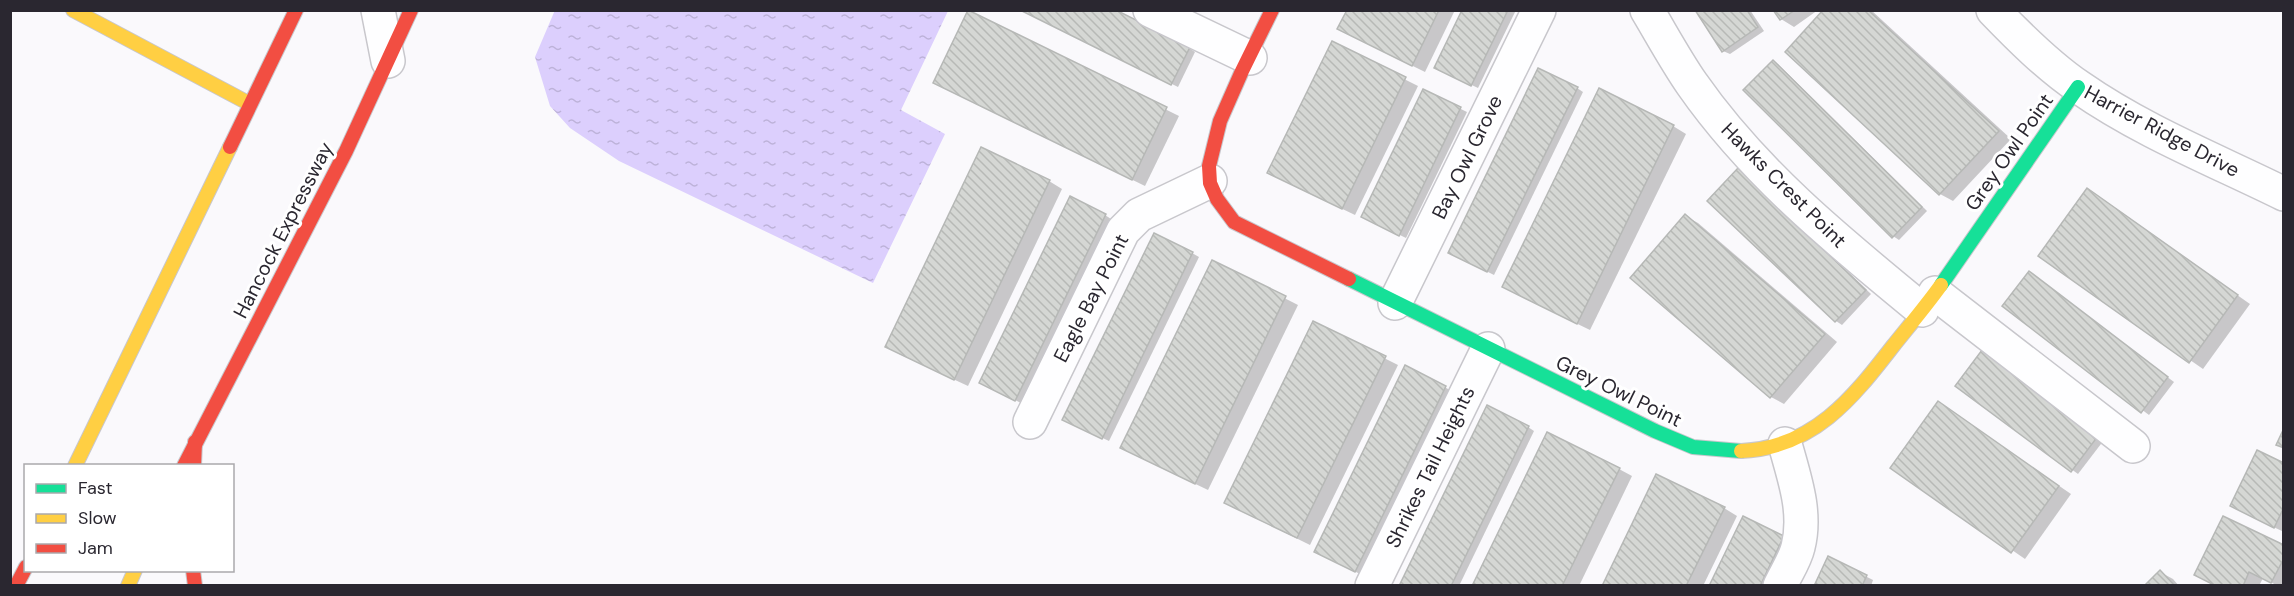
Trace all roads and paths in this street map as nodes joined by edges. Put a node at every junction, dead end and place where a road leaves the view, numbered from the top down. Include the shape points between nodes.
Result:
1 (74, 10) edge
2 (296, 10) edge
3 (378, 10) edge
4 (411, 10) edge
5 (1150, 10) edge
6 (1272, 10) edge
7 (1539, 10) edge
8 (1647, 10) edge
9 (1993, 10) edge
10 (1250, 58) junction
11 (388, 61) junction
12 (2079, 87) junction
13 (250, 104) junction
14 (1210, 181) junction
15 (2283, 194) edge
16 (1928, 302) junction
17 (1395, 303) junction
18 (1488, 349) junction
19 (1030, 422) dead end
20 (195, 442) junction
21 (1785, 444) junction
22 (2133, 446) dead end
23 (75, 464) edge
24 (184, 464) edge
25 (194, 464) edge
26 (24, 571) edge
27 (16, 585) edge
28 (1372, 585) edge
29 (1780, 585) edge

1 - 13 main road
2 - 13 main road
3 - 11 street
4 - 11 main road, Hancock Expressway
5 - 10 street
6 - 10 main road
7 - 17 street, Bay Owl Grove
8 - 16 street, Hawks Crest Point via 1692,84 1758,164 1805,212
9 - 12 street, Harrier Ridge Drive
10 - 14 main road via 1217,127
11 - 20 main road, Hancock Expressway via 346,151
12 - 15 street, Harrier Ridge Drive via 2137,122
12 - 16 main road, Grey Owl Point
13 - 23 main road
14 - 17 main road, Grey Owl Point via 1218,201 1234,222
14 - 19 street, Eagle Bay Point via 1139,215 1123,231
16 - 21 main road, Grey Owl Point via 1838,410
16 - 22 street, Hawks Crest Point
17 - 18 main road, Grey Owl Point
18 - 21 main road, Grey Owl Point via 1693,447 1759,450
18 - 28 street, Shrikes Tail Heights
20 - 24 main road, Hancock Expressway
20 - 25 main road
21 - 29 street via 1802,524 1798,549
26 - 27 main road

